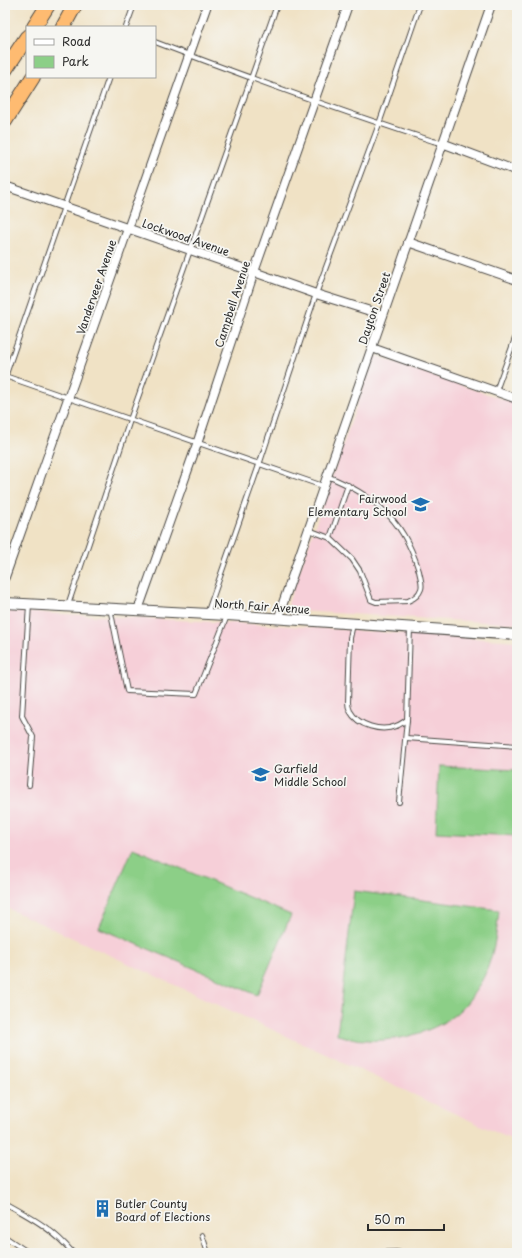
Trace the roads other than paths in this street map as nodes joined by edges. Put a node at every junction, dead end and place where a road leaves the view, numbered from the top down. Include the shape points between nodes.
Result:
1 (48, 5) edge
2 (75, 5) edge
3 (134, 5) edge
4 (207, 5) edge
5 (277, 5) edge
6 (348, 5) edge
7 (420, 5) edge
8 (491, 5) edge
9 (35, 26) edge
10 (64, 26) edge
11 (126, 26) edge
12 (26, 38) edge
13 (156, 42) edge
14 (190, 55) junction
15 (5, 70) edge
16 (32, 78) edge
17 (109, 78) edge
18 (252, 79) junction
19 (314, 102) junction
20 (5, 121) edge
21 (379, 124) junction
22 (442, 143) junction
23 (517, 171) edge
24 (5, 186) edge
25 (65, 206) junction
26 (128, 228) junction
27 (408, 242) junction
28 (191, 250) junction
29 (254, 272) junction
30 (517, 280) edge
31 (316, 294) junction
32 (383, 315) junction
33 (517, 333) edge
34 (372, 348) junction
35 (5, 377) edge
36 (496, 391) junction
37 (69, 398) junction
38 (517, 399) edge
39 (130, 420) junction
40 (197, 444) junction
41 (259, 464) junction
42 (327, 476) junction
43 (348, 485) junction
44 (323, 486) junction
45 (308, 529) junction
46 (330, 538) junction
47 (5, 577) edge
48 (5, 603) edge
49 (29, 604) junction
50 (68, 606) junction
51 (110, 608) junction
52 (138, 610) junction
53 (206, 614) junction
54 (227, 615) junction
55 (279, 619) junction
56 (353, 624) junction
57 (410, 628) junction
58 (517, 635) edge
59 (407, 720) junction
60 (406, 738) junction
61 (517, 746) edge
62 (29, 785) dead end
63 (399, 802) dead end
64 (5, 1203) edge
65 (202, 1235) dead end
66 (5, 1237) edge
67 (29, 1253) edge
68 (73, 1253) edge
69 (208, 1253) edge
70 (374, 1253) edge
71 (401, 1253) edge

1 - 9 highway
2 - 10 highway
3 - 11 lane
4 - 14 street, Vanderveer Avenue
5 - 18 lane
6 - 19 street, Campbell Avenue
7 - 21 lane
8 - 22 street, Dayton Street
12 - 15 highway
13 - 14 lane
14 - 18 lane
14 - 26 street, Vanderveer Avenue
16 - 20 highway
17 - 25 lane
18 - 19 lane
18 - 28 lane
19 - 21 lane
19 - 29 street, Campbell Avenue
21 - 22 lane
21 - 31 lane
22 - 23 street
22 - 27 street, Dayton Street
24 - 25 street, Lockwood Avenue
25 - 26 street, Lockwood Avenue
25 - 35 lane
26 - 28 street, Lockwood Avenue
26 - 37 street, Vanderveer Avenue
27 - 30 street
27 - 32 street, Dayton Street
28 - 29 street, Lockwood Avenue
28 - 39 lane
29 - 31 street, Lockwood Avenue
29 - 40 street, Campbell Avenue
31 - 32 street, Lockwood Avenue
31 - 41 lane
32 - 34 street, Dayton Street
33 - 36 lane
34 - 36 street
34 - 42 street, Dayton Street
35 - 37 lane
36 - 38 street
37 - 39 lane
37 - 47 street, Vanderveer Avenue
39 - 40 lane
39 - 50 lane
40 - 41 lane
40 - 52 street, Campbell Avenue
41 - 44 lane
41 - 53 lane
42 - 43 lane
42 - 44 street, Dayton Street
43 - 46 lane
43 - 46 lane via 382,509 405,536 421,579 420,593 408,601 370,600 360,571 352,559
44 - 45 street, Dayton Street
45 - 46 lane
45 - 55 street, Dayton Street
48 - 49 street, North Fair Avenue
49 - 50 street, North Fair Avenue
49 - 62 lane via 22,716 33,737
50 - 51 street, North Fair Avenue
51 - 52 street, North Fair Avenue
51 - 54 lane via 127,691 196,694
52 - 53 street, North Fair Avenue
53 - 54 street, North Fair Avenue
54 - 55 street, North Fair Avenue
55 - 56 street, North Fair Avenue
56 - 57 street, North Fair Avenue
56 - 59 lane via 350,638 350,712 369,726 383,729
57 - 58 street, North Fair Avenue
57 - 59 lane
59 - 60 lane
60 - 61 lane
60 - 63 lane
64 - 68 lane via 38,1221
65 - 69 lane
66 - 67 lane
70 - 71 lane

